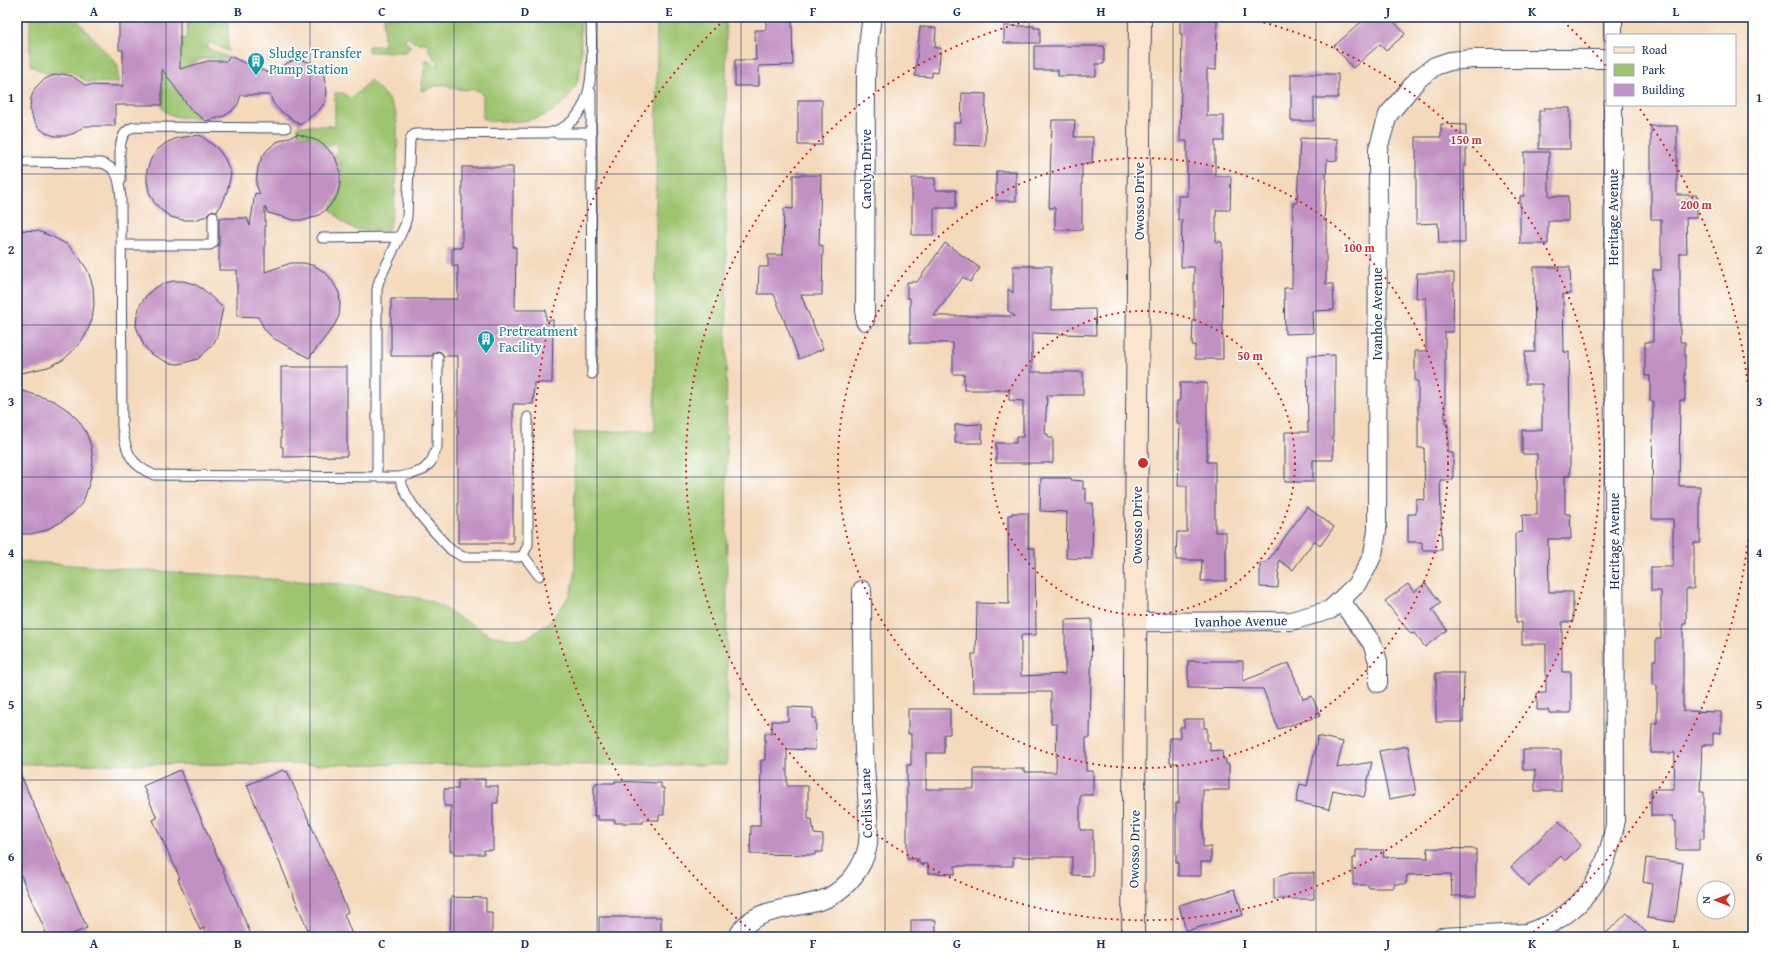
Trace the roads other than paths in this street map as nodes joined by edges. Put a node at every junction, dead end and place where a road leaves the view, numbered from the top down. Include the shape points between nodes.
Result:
1 (591, 17) edge
2 (872, 17) edge
3 (1140, 17) edge
4 (1613, 17) edge
5 (1613, 34) edge
6 (1606, 59) edge
7 (591, 83) junction
8 (1613, 106) edge
9 (286, 128) dead end
10 (548, 133) junction
11 (592, 133) junction
12 (121, 152) junction
13 (17, 162) edge
14 (101, 163) junction
15 (121, 198) junction
16 (213, 216) dead end
17 (399, 237) junction
18 (322, 238) dead end
19 (122, 245) junction
20 (865, 321) dead end
21 (438, 357) dead end
22 (592, 374) dead end
23 (528, 417) dead end
24 (376, 477) junction
25 (399, 477) junction
26 (524, 555) junction
27 (539, 576) dead end
28 (862, 590) dead end
29 (1341, 601) junction
30 (1136, 622) junction
31 (1378, 683) dead end
32 (1526, 935) edge
33 (738, 937) edge
34 (1134, 937) edge
35 (1441, 937) edge

1 - 7 lane
2 - 20 street, Carolyn Drive via 866,74
3 - 30 street, Owosso Drive
4 - 5 street
6 - 29 street, Ivanhoe Avenue via 1450,61 1435,66 1418,79 1388,115 1378,149 1377,531 1373,554 1366,569
7 - 10 lane via 577,116 564,127
7 - 11 lane
8 - 32 street, Heritage Avenue via 1615,825 1610,852 1593,887 1574,907 1552,923
9 - 12 lane via 134,127 124,133
10 - 11 lane
10 - 17 lane via 412,136 407,217
11 - 22 lane
12 - 14 lane via 116,158
12 - 15 lane
13 - 14 lane
14 - 15 lane via 110,165 116,173
15 - 19 lane
16 - 19 lane via 213,243 210,245
17 - 18 lane
17 - 24 lane via 377,289
19 - 24 lane via 122,427 125,445 141,470 154,475
21 - 25 lane via 438,447 431,462 423,470
23 - 26 lane via 528,545
24 - 25 lane
25 - 26 lane via 415,510 457,555
26 - 27 lane
28 - 33 street, Corliss Lane via 862,693 868,825 867,848 862,862 852,879 838,892 823,900 760,916 749,921
29 - 30 street, Ivanhoe Avenue via 1330,610 1291,621
29 - 31 street via 1372,642 1378,661
30 - 34 street, Owosso Drive
32 - 35 street

